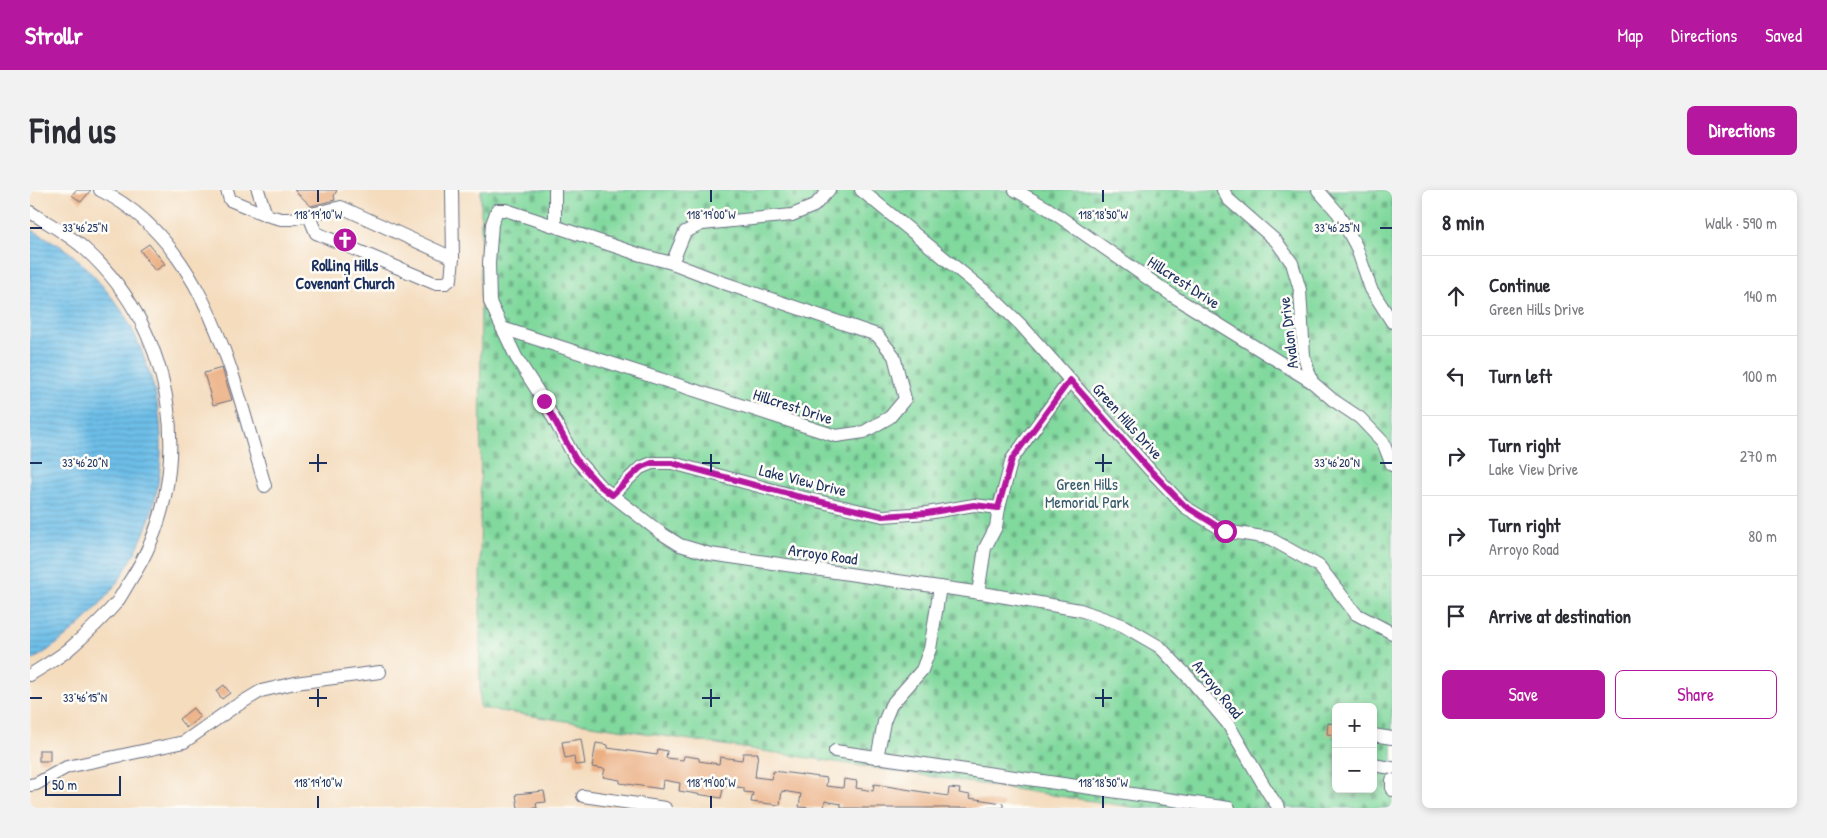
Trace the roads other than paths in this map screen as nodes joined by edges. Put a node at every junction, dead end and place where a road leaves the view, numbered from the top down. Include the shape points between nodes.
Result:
1 (100, 190) edge
2 (227, 190) edge
3 (258, 190) edge
4 (452, 190) edge
5 (555, 190) edge
6 (829, 190) edge
7 (861, 190) edge
8 (1015, 190) edge
9 (1223, 190) edge
10 (1318, 190) edge
11 (496, 210) joint
12 (30, 212) edge
13 (266, 214) junction
14 (310, 216) junction
15 (555, 226) junction
16 (453, 258) junction
17 (672, 263) junction
18 (1390, 315) edge
19 (502, 328) junction
20 (1070, 380) junction
21 (1312, 382) junction
22 (1392, 465) edge
23 (265, 486) dead end
24 (612, 495) junction
25 (998, 508) junction
26 (940, 587) junction
27 (978, 593) junction
28 (1390, 635) edge
29 (380, 672) dead end
30 (30, 675) edge
31 (1377, 736) edge
32 (1392, 738) edge
33 (834, 751) dead end
34 (877, 758) junction
35 (1377, 766) edge
36 (1392, 768) edge
37 (1392, 780) edge
38 (30, 785) edge
39 (1392, 790) edge
40 (584, 796) dead end
41 (665, 808) edge
42 (1229, 808) edge
43 (1279, 808) edge

1 - 23 street via 128,205 180,259 215,326 230,366
2 - 13 street via 230,200
3 - 13 street
4 - 16 street
5 - 15 street
6 - 17 street via 814,206 792,215 702,224 684,232
7 - 20 street, Green Hills Drive via 992,298
8 - 21 street, Hillcrest Drive via 1047,208 1173,296
9 - 21 street, Avalon Drive via 1228,199 1276,241 1292,264 1300,290 1304,356
10 - 18 street via 1338,213 1356,246 1371,289
11 - 15 street, Hillcrest Drive via 506,210
11 - 19 street, Arroyo Road via 489,264 490,302
12 - 30 street via 86,250 133,306 160,370 168,402 171,452 159,524 141,564 117,601 68,650
13 - 14 street via 281,219
14 - 16 street via 341,207
14 - 16 street via 316,233 434,283 446,283 451,279
15 - 17 street, Hillcrest Drive
17 - 19 street, Hillcrest Drive via 876,335 894,356 905,399 890,417 864,432 836,436
19 - 24 street, Arroyo Road via 575,458
20 - 25 street via 1012,459
20 - 28 street, Green Hills Drive via 1185,506 1225,531 1269,538 1319,566 1356,614
21 - 22 street, Avalon Drive via 1360,418 1383,442
24 - 25 street, Lake View Drive via 640,468 652,463 672,463 883,516 974,505
24 - 26 street, Arroyo Road via 680,545 710,554
25 - 27 street via 996,527 985,548
26 - 27 street, Arroyo Road
26 - 34 street via 930,649 922,670 891,705
27 - 43 street, Arroyo Road via 1080,610 1122,625 1160,647 1228,724
29 - 38 street via 295,683 261,691 184,742 67,767
31 - 32 street
33 - 34 street
34 - 42 street
35 - 36 street
37 - 39 street
40 - 41 street

